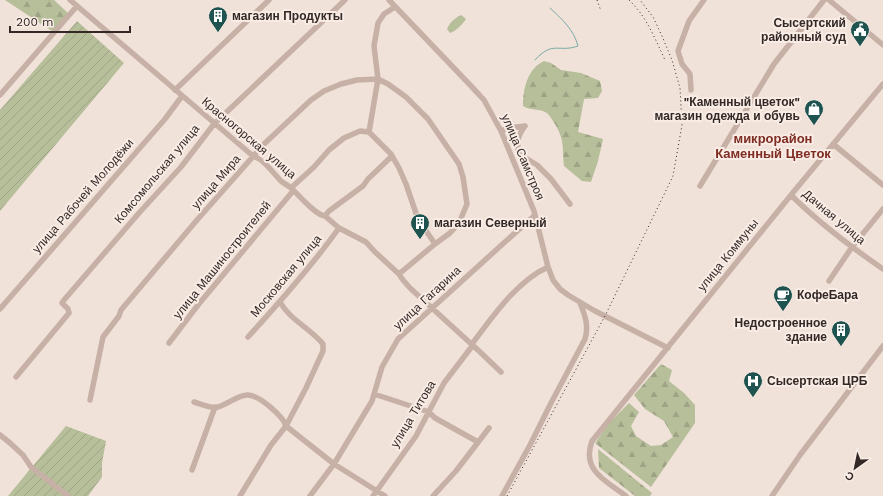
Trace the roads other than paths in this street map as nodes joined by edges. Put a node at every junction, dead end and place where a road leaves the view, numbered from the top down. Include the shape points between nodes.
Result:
1 (70, 0) edge
2 (269, 0) edge
3 (345, 0) edge
4 (389, 0) edge
5 (704, 0) edge
6 (824, 0) edge
7 (829, 0) edge
8 (77, 6) junction
9 (395, 6) junction
10 (883, 44) edge
11 (378, 79) junction
12 (883, 84) edge
13 (175, 90) junction
14 (691, 90) dead end
15 (0, 95) edge
16 (182, 96) junction
17 (214, 124) junction
18 (501, 131) junction
19 (369, 132) junction
20 (833, 144) junction
21 (253, 156) junction
22 (392, 156) junction
23 (883, 185) edge
24 (700, 186) dead end
25 (292, 190) junction
26 (791, 195) junction
27 (570, 204) dead end
28 (883, 209) edge
29 (325, 216) junction
30 (534, 216) junction
31 (339, 228) junction
32 (434, 244) junction
33 (852, 247) junction
34 (548, 268) junction
35 (883, 269) edge
36 (399, 274) junction
37 (829, 281) dead end
38 (280, 302) junction
39 (580, 303) junction
40 (431, 308) junction
41 (0, 309) edge
42 (248, 337) dead end
43 (169, 344) dead end
44 (472, 344) junction
45 (883, 346) edge
46 (668, 348) junction
47 (501, 372) dead end
48 (16, 377) dead end
49 (374, 394) junction
50 (90, 400) dead end
51 (194, 402) dead end
52 (215, 407) junction
53 (429, 412) junction
54 (286, 426) junction
55 (490, 428) dead end
56 (0, 435) edge
57 (478, 442) junction
58 (334, 464) junction
59 (192, 470) dead end
60 (375, 494) edge
61 (68, 496) edge
62 (240, 496) edge
63 (310, 496) edge
64 (384, 496) edge
65 (433, 496) edge
66 (502, 496) edge
67 (626, 496) edge
68 (772, 496) edge

1 - 8 street, Красногорская улица
2 - 13 street
3 - 17 street, Комсомольская улица
4 - 9 street, улица Самстроя
5 - 14 street via 689,21 678,51 682,64 690,74
6 - 24 street via 774,64
7 - 10 street
8 - 13 street, Красногорская улица
8 - 15 street
9 - 11 street via 384,14 378,23 374,46
9 - 18 street, улица Самстроя via 484,100
11 - 19 street
11 - 21 street, улица Мира via 341,84 311,100
11 - 32 street via 406,98 428,119 459,164 467,204 459,223
12 - 20 street, улица Коммуны
13 - 16 street, Красногорская улица
16 - 17 street, Красногорская улица
16 - 41 street, улица Рабочей Молодёжи via 124,167
17 - 21 street, Красногорская улица
17 - 48 street, Комсомольская улица via 181,167 64,300 62,303 69,313
18 - 27 street via 526,126 518,137 519,154 551,179
18 - 30 street, улица Самстроя
19 - 22 street
19 - 25 street, улица Машиностроителей via 360,131 344,138 329,150
20 - 23 street
20 - 26 street, улица Коммуны
21 - 25 street, Красногорская улица via 259,158
21 - 50 street, улица Мира via 121,310 103,337
22 - 29 street via 363,186
22 - 32 street via 406,184 418,220
25 - 29 street, Красногорская улица
25 - 43 street, улица Машиностроителей
26 - 33 street, Дачная улица via 803,208
26 - 46 street, улица Коммуны
28 - 33 street
29 - 31 street, Красногорская улица
30 - 34 street, улица Самстроя
30 - 40 street, улица Гагарина
31 - 36 street, Красногорская улица via 366,242
31 - 38 street, Московская улица
32 - 36 street
33 - 35 street, Дачная улица
33 - 37 street
34 - 39 street, улица Самстроя via 560,289
34 - 44 street, улица Титова via 522,284
36 - 40 street, Красногорская улица
38 - 42 street, Московская улица
38 - 54 street via 289,314 323,344 323,351
39 - 46 street, улица Самстроя
39 - 66 street via 586,318 585,339
40 - 44 street, Красногорская улица
40 - 49 street, улица Гагарина via 398,339 382,367
44 - 47 street, Красногорская улица
44 - 53 street, улица Титова via 444,383
45 - 68 street
46 - 67 street, улица Коммуны via 592,441 589,449 588,458 592,469
49 - 53 street
49 - 58 street, улица Гагарина
51 - 52 street
52 - 54 street via 248,394 281,416
52 - 59 street
53 - 57 street
53 - 60 street, улица Титова via 416,436
54 - 58 street
54 - 62 street via 271,445
55 - 57 street
56 - 61 street via 23,455 31,467
57 - 65 street
58 - 60 street
58 - 63 street, улица Гагарина
60 - 64 street

